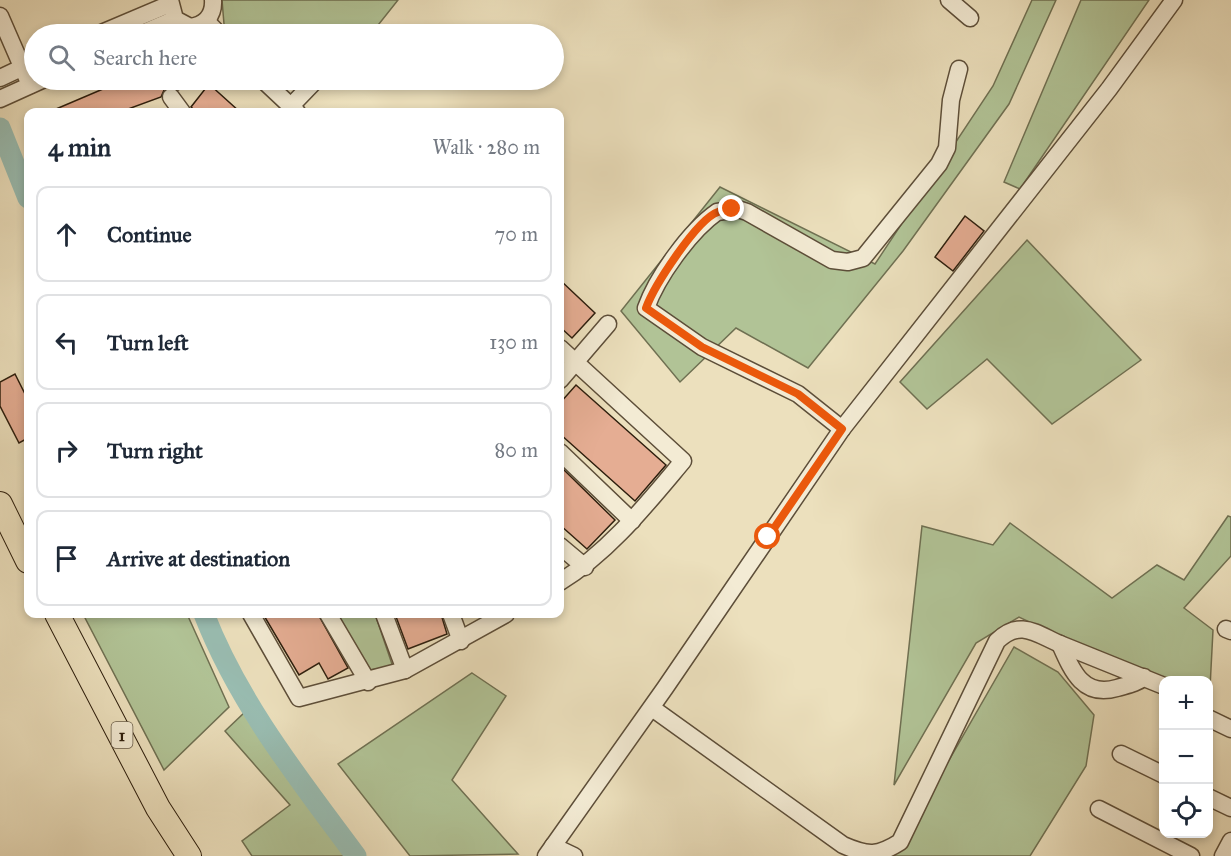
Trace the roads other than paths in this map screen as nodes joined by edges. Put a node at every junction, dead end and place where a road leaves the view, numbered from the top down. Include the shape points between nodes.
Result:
1 (213, 0) edge
2 (949, 0) edge
3 (1174, 0) edge
4 (172, 8) edge
5 (0, 16) edge
6 (970, 18) dead end
7 (206, 21) junction
8 (127, 24) edge
9 (152, 24) edge
10 (187, 24) edge
11 (198, 24) edge
12 (209, 24) edge
13 (958, 69) dead end
14 (17, 70) edge
15 (24, 88) edge
16 (273, 90) edge
17 (308, 90) edge
18 (171, 97) dead end
19 (0, 99) edge
20 (179, 108) edge
21 (291, 108) edge
22 (295, 108) edge
23 (608, 324) dead end
24 (564, 351) edge
25 (575, 361) junction
26 (564, 376) edge
27 (842, 429) junction
28 (564, 456) edge
29 (0, 504) edge
30 (632, 521) junction
31 (564, 549) edge
32 (24, 553) edge
33 (585, 567) junction
34 (564, 580) edge
35 (59, 618) edge
36 (253, 618) edge
37 (330, 618) edge
38 (386, 618) edge
39 (452, 618) edge
40 (499, 618) edge
41 (461, 641) junction
42 (1060, 644) junction
43 (405, 670) junction
44 (1140, 680) junction
45 (368, 682) junction
46 (1159, 685) edge
47 (1159, 693) edge
48 (652, 708) junction
49 (1213, 709) edge
50 (1231, 717) edge
51 (1213, 720) edge
52 (1231, 729) edge
53 (1122, 754) dead end
54 (1159, 772) edge
55 (1213, 799) edge
56 (1231, 808) edge
57 (1099, 809) dead end
58 (1231, 841) edge
59 (549, 851) edge
60 (189, 856) edge
61 (574, 856) edge
62 (1191, 856) edge
63 (1223, 856) edge

1 - 7 street via 212,14
2 - 6 street
3 - 27 street
4 - 8 street
4 - 9 street
4 - 10 street
5 - 14 street
7 - 11 street
7 - 12 street
13 - 27 street via 947,148 939,164 863,258 848,262 832,260 747,212 717,212 666,270 646,308 702,347 798,394
15 - 19 street
16 - 21 street
17 - 22 street
18 - 20 street
23 - 25 street
24 - 25 street
25 - 26 street
25 - 30 street via 683,461
27 - 48 street
28 - 30 street
29 - 32 highway
30 - 33 street
31 - 33 street
33 - 34 street
35 - 60 highway, 1 via 158,808
36 - 45 street via 299,698
37 - 45 street
38 - 43 street
39 - 41 street
40 - 41 street
41 - 43 street
42 - 44 street
42 - 44 street via 1079,681 1088,688 1102,691
42 - 48 street via 1023,629 1008,631 997,641 900,842 881,855 843,845
43 - 45 street
44 - 46 street
44 - 47 street
48 - 59 street
49 - 50 street
51 - 52 street
53 - 54 street
55 - 56 street
57 - 62 street
58 - 63 street
59 - 61 street

